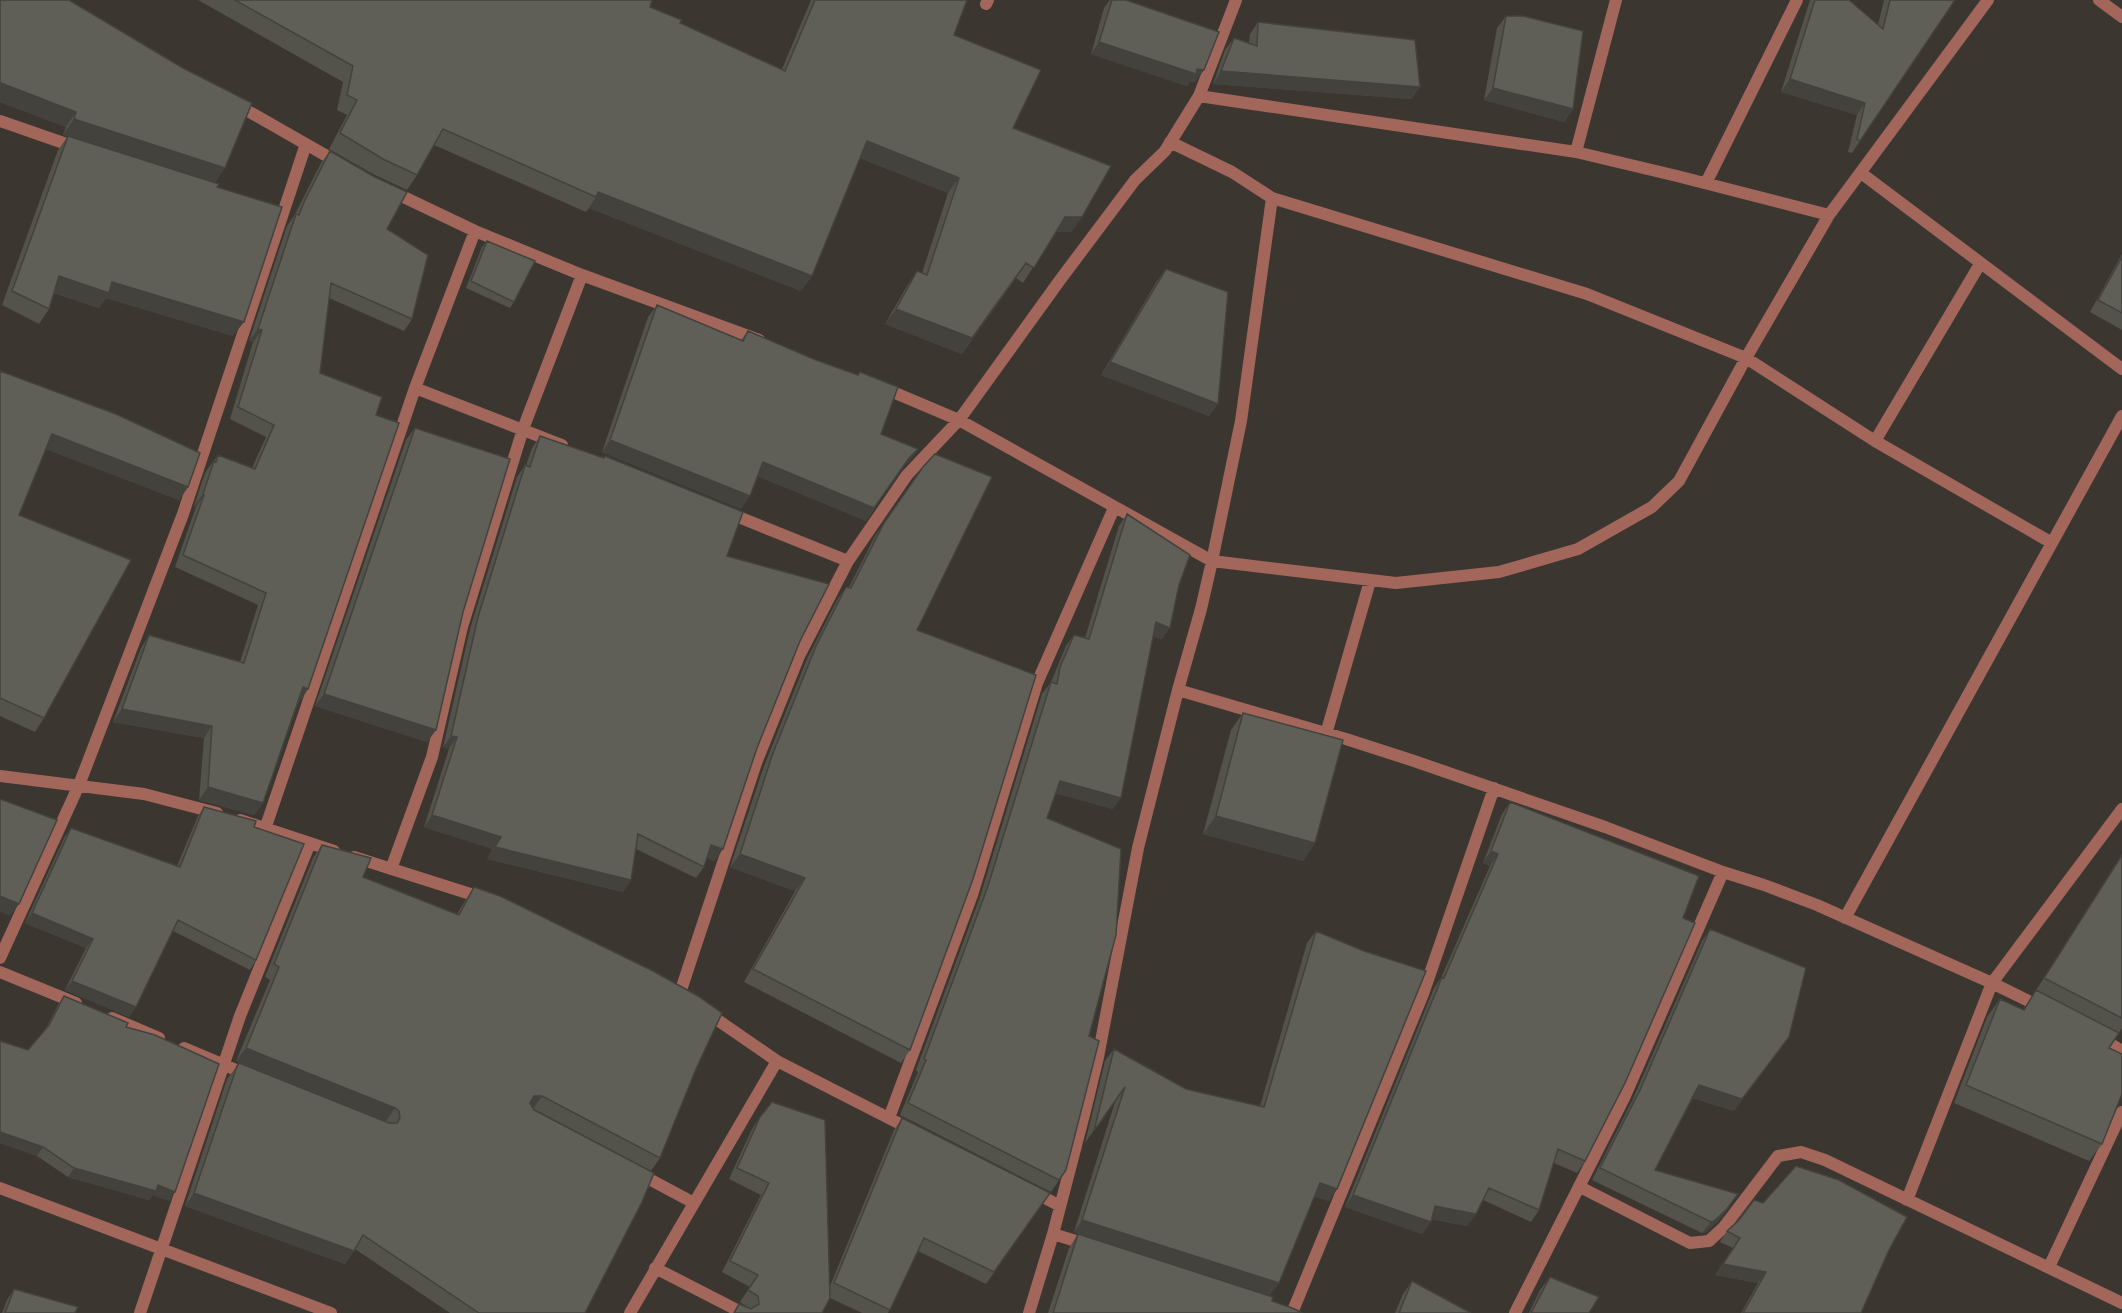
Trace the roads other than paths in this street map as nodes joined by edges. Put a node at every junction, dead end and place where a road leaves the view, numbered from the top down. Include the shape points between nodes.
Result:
1 (1236, 0) edge
2 (1616, 0) edge
3 (1797, 0) edge
4 (1988, 0) edge
5 (2099, 0) edge
6 (2122, 17) edge
7 (1199, 96) junction
8 (225, 98) edge
9 (0, 121) edge
10 (1170, 142) junction
11 (306, 144) junction
12 (1576, 152) junction
13 (94, 153) edge
14 (351, 170) edge
15 (1861, 173) junction
16 (1706, 183) junction
17 (380, 186) edge
18 (1272, 198) junction
19 (1829, 215) junction
20 (475, 231) junction
21 (1980, 264) junction
22 (582, 275) junction
23 (774, 345) edge
24 (1746, 358) junction
25 (2122, 369) edge
26 (873, 384) edge
27 (415, 388) junction
28 (2122, 416) edge
29 (959, 420) junction
30 (523, 429) junction
31 (1875, 441) junction
32 (577, 451) edge
33 (718, 508) edge
34 (1114, 508) junction
35 (2052, 543) junction
36 (848, 561) junction
37 (1212, 561) junction
38 (1370, 581) junction
39 (1178, 690) junction
40 (1326, 734) junction
41 (0, 776) edge
42 (79, 785) junction
43 (1494, 788) junction
44 (2122, 809) edge
45 (265, 829) junction
46 (310, 843) junction
47 (390, 868) junction
48 (1723, 872) junction
49 (491, 900) edge
50 (1845, 918) junction
51 (0, 958) edge
52 (0, 972) edge
53 (1992, 982) junction
54 (2059, 1016) edge
55 (2089, 1032) edge
56 (2122, 1051) edge
57 (777, 1061) junction
58 (224, 1065) junction
59 (256, 1078) edge
60 (2122, 1112) edge
61 (889, 1118) junction
62 (919, 1134) edge
63 (622, 1165) edge
64 (1020, 1185) edge
65 (1580, 1187) junction
66 (0, 1188) edge
67 (1907, 1200) junction
68 (694, 1203) junction
69 (1060, 1206) junction
70 (1053, 1234) junction
71 (163, 1248) junction
72 (1097, 1248) edge
73 (2049, 1267) junction
74 (654, 1268) junction
75 (2122, 1302) edge
76 (1292, 1311) edge
77 (140, 1313) edge
78 (331, 1313) edge
79 (630, 1313) edge
80 (742, 1313) edge
81 (1029, 1313) edge
82 (1515, 1313) edge

1 - 7 street
2 - 12 street
3 - 16 street
4 - 15 street
5 - 6 street
7 - 10 street
7 - 12 street
8 - 11 street
9 - 13 street
10 - 18 street via 1232,172
10 - 29 street via 1135,180
11 - 14 street
11 - 42 street via 278,207 197,453 172,543
12 - 16 street
15 - 19 street
15 - 21 street
16 - 19 street
17 - 20 street
18 - 24 street via 1587,294
18 - 37 street via 1241,421
19 - 24 street
20 - 22 street
20 - 27 street
21 - 25 street
21 - 31 street
22 - 23 street
22 - 30 street
24 - 31 street
24 - 38 street via 1679,481 1652,507 1578,549 1499,572 1396,583
26 - 29 street
27 - 30 street
27 - 45 street
28 - 35 street
29 - 34 street
29 - 36 street via 907,475
30 - 32 street
30 - 47 street via 462,627 432,757
31 - 35 street
33 - 36 street
34 - 37 street
34 - 61 street via 1037,683 972,895
35 - 50 street
36 - 57 street via 799,656 756,763 685,997
37 - 38 street
37 - 39 street
38 - 40 street
39 - 40 street
39 - 69 street via 1138,848 1098,1057
40 - 43 street
41 - 42 street
42 - 45 street via 144,794
42 - 51 street
43 - 48 street
43 - 76 street via 1423,994
44 - 53 street
45 - 46 street
46 - 47 street
46 - 58 street
47 - 49 street
48 - 50 street
48 - 65 street via 1624,1098
50 - 53 street
52 - 58 street
53 - 54 street
53 - 67 street
55 - 56 street
57 - 61 street
57 - 68 street
58 - 59 street
58 - 71 street
60 - 73 street
61 - 62 street
63 - 68 street
64 - 69 street
65 - 67 street via 1690,1243 1709,1241 1724,1227 1778,1156 1801,1152 1825,1160
65 - 82 street
66 - 71 street
67 - 73 street
68 - 74 street
69 - 70 street
70 - 72 street
70 - 81 street
71 - 77 street
71 - 78 street
73 - 75 street
74 - 79 street
74 - 80 street

